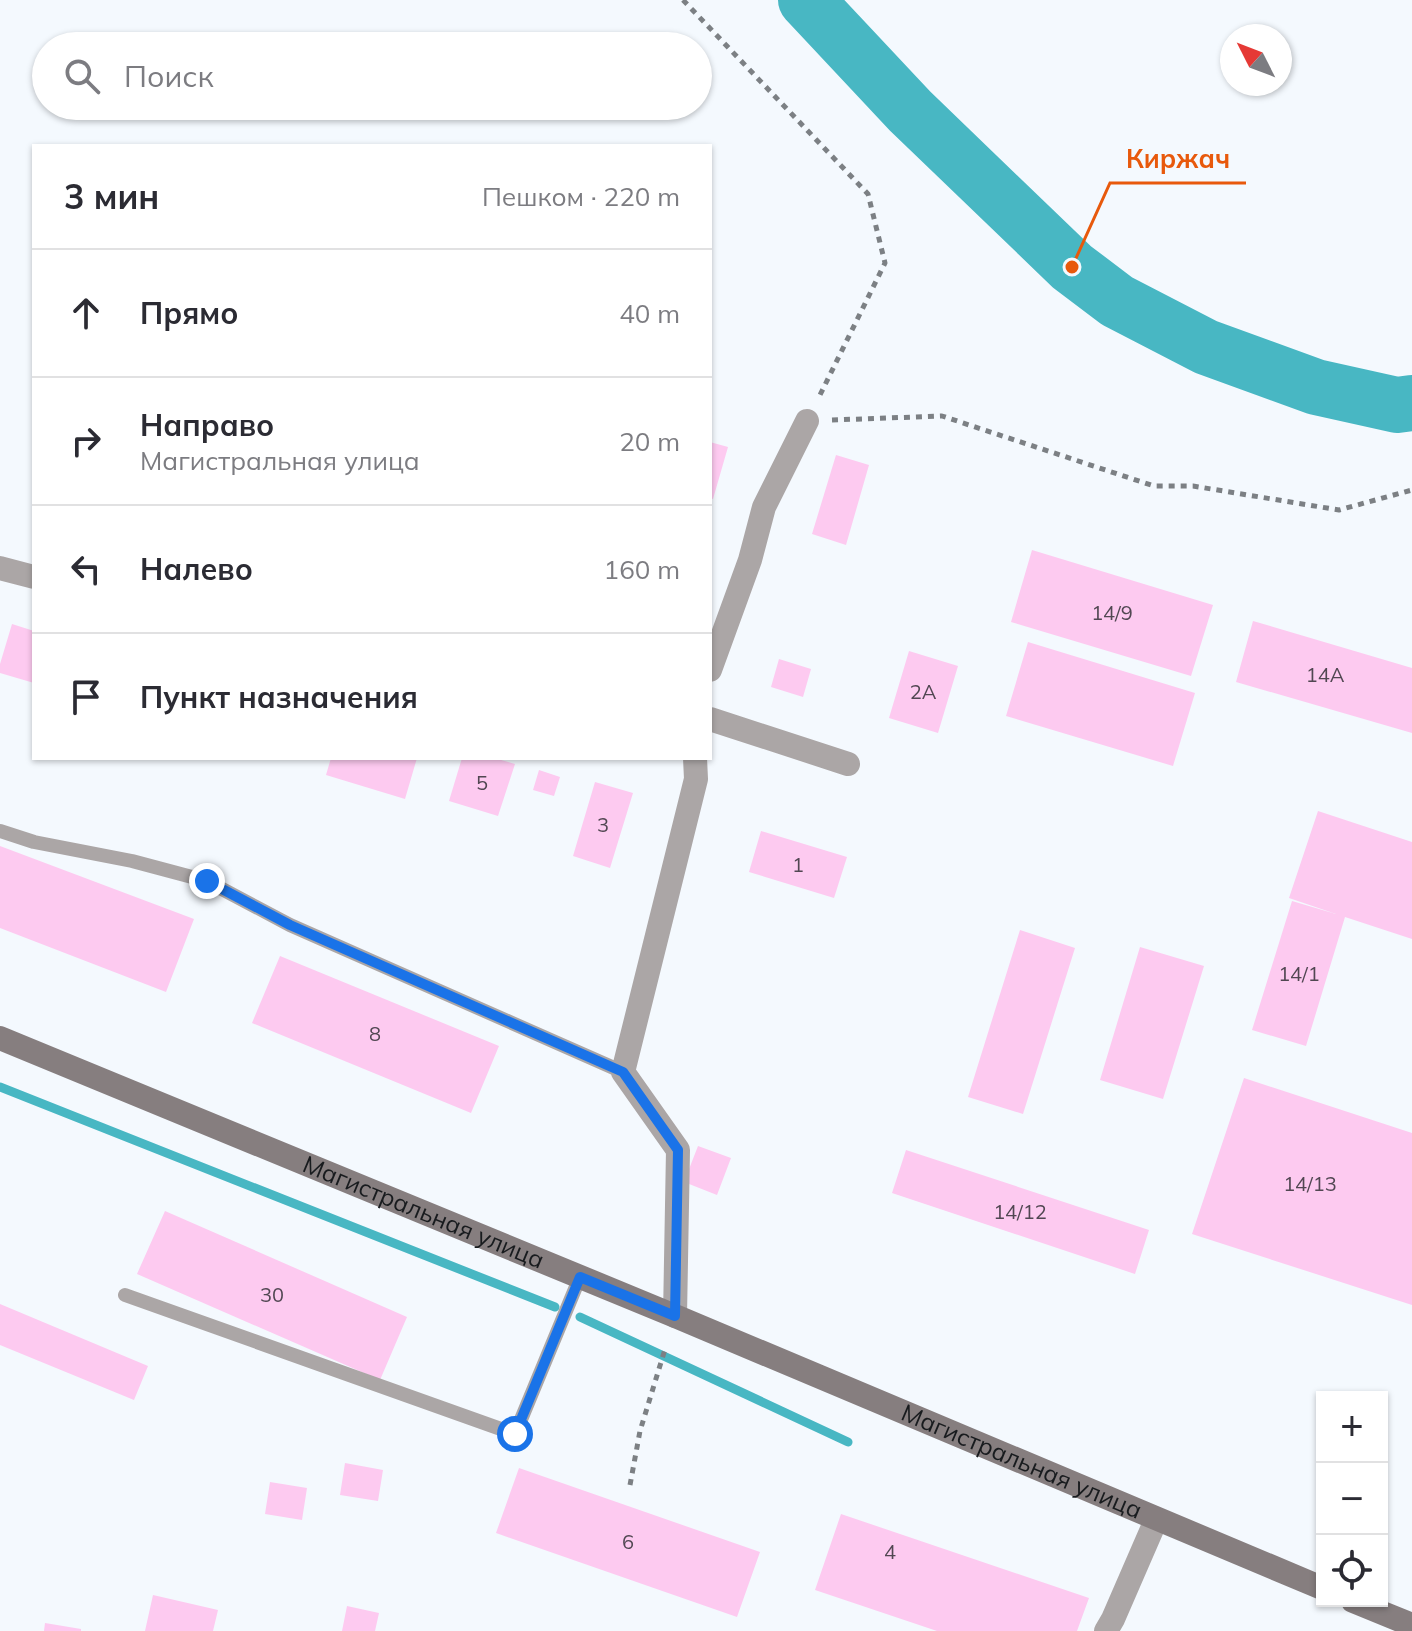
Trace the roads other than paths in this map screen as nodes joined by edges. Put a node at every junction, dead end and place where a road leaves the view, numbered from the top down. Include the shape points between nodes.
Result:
1 (807, 421) road end
2 (0, 568) edge
3 (32, 576) edge
4 (712, 664) edge
5 (712, 720) edge
6 (695, 760) edge
7 (848, 764) dead end
8 (0, 831) edge
9 (0, 1038) edge
10 (623, 1072) junction
11 (580, 1277) junction
12 (125, 1295) dead end
13 (675, 1316) junction
14 (1156, 1520) junction
15 (1316, 1586) edge
16 (1368, 1607) edge
17 (1412, 1625) edge
18 (1106, 1631) edge

1 - 4 street via 764,507
2 - 3 street
5 - 7 street
6 - 10 street via 696,779
8 - 10 lane via 207,881 290,925
9 - 11 main road, Магистральная улица
10 - 13 street via 678,1150
11 - 12 lane via 515,1434
11 - 13 main road, Магистральная улица
13 - 14 main road, Магистральная улица
14 - 15 main road, Магистральная улица
14 - 18 street, Магистральная улица
16 - 17 main road

